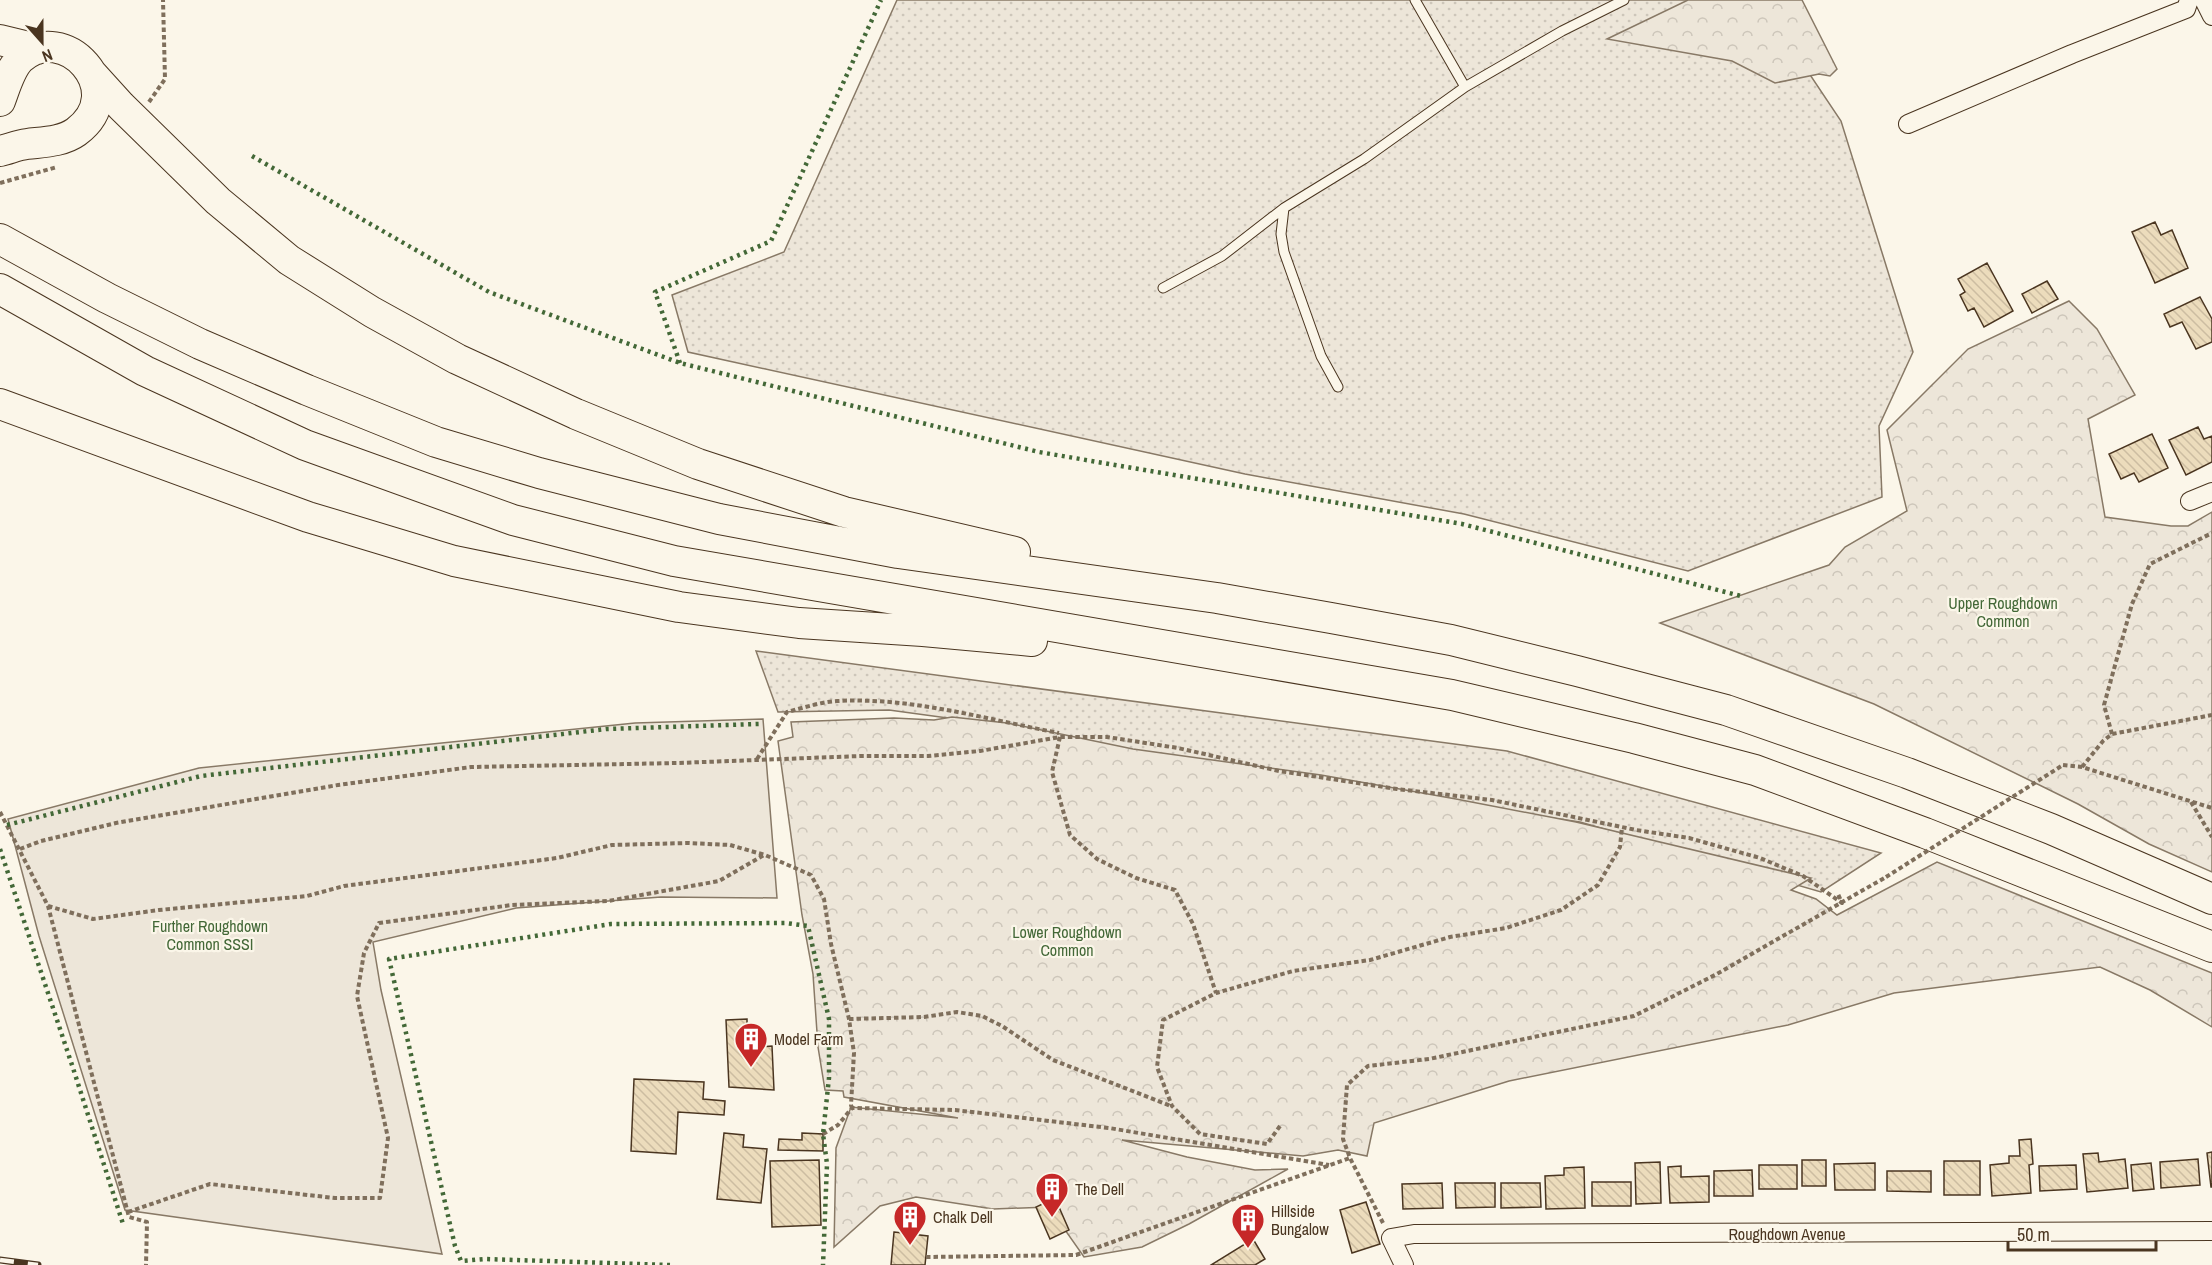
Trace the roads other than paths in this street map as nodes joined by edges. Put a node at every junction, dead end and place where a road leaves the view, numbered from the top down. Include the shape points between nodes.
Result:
1 (1415, 0) edge
2 (1624, 0) edge
3 (2189, 0) edge
4 (2204, 0) edge
5 (2212, 16) edge
6 (0, 40) edge
7 (37, 49) junction
8 (92, 74) junction
9 (1465, 87) junction
10 (0, 100) edge
11 (1908, 124) dead end
12 (0, 152) edge
13 (1284, 208) junction
14 (0, 238) edge
15 (1163, 288) dead end
16 (0, 289) edge
17 (1338, 387) dead end
18 (0, 404) edge
19 (2212, 492) edge
20 (2190, 501) dead end
21 (1112, 584) junction
22 (1110, 636) junction
23 (2212, 899) edge
24 (2212, 947) edge
25 (2212, 1231) edge
26 (1404, 1265) edge

1 - 9 lane
2 - 9 lane
3 - 11 street via 2186,9
4 - 5 street
6 - 7 highway
7 - 8 highway via 52,47 70,52 86,63
7 - 10 highway via 20,59
8 - 12 highway via 98,96 91,118 74,134
8 - 21 highway via 218,201 290,260 457,359 698,464 844,512 1039,558
9 - 13 lane via 1364,159
13 - 15 lane via 1222,256
13 - 17 lane via 1284,252 1321,356
14 - 21 highway via 200,344 436,442 719,519 898,553
16 - 22 highway via 145,371 305,445 513,520 674,561
18 - 22 highway via 308,517 454,561 679,607 799,623 1043,642
19 - 20 street
21 - 23 highway via 1217,598 1451,640 1726,711 2040,824
22 - 24 highway via 1452,695 1755,770
25 - 26 street, Roughdown Avenue via 1414,1234 1391,1238

